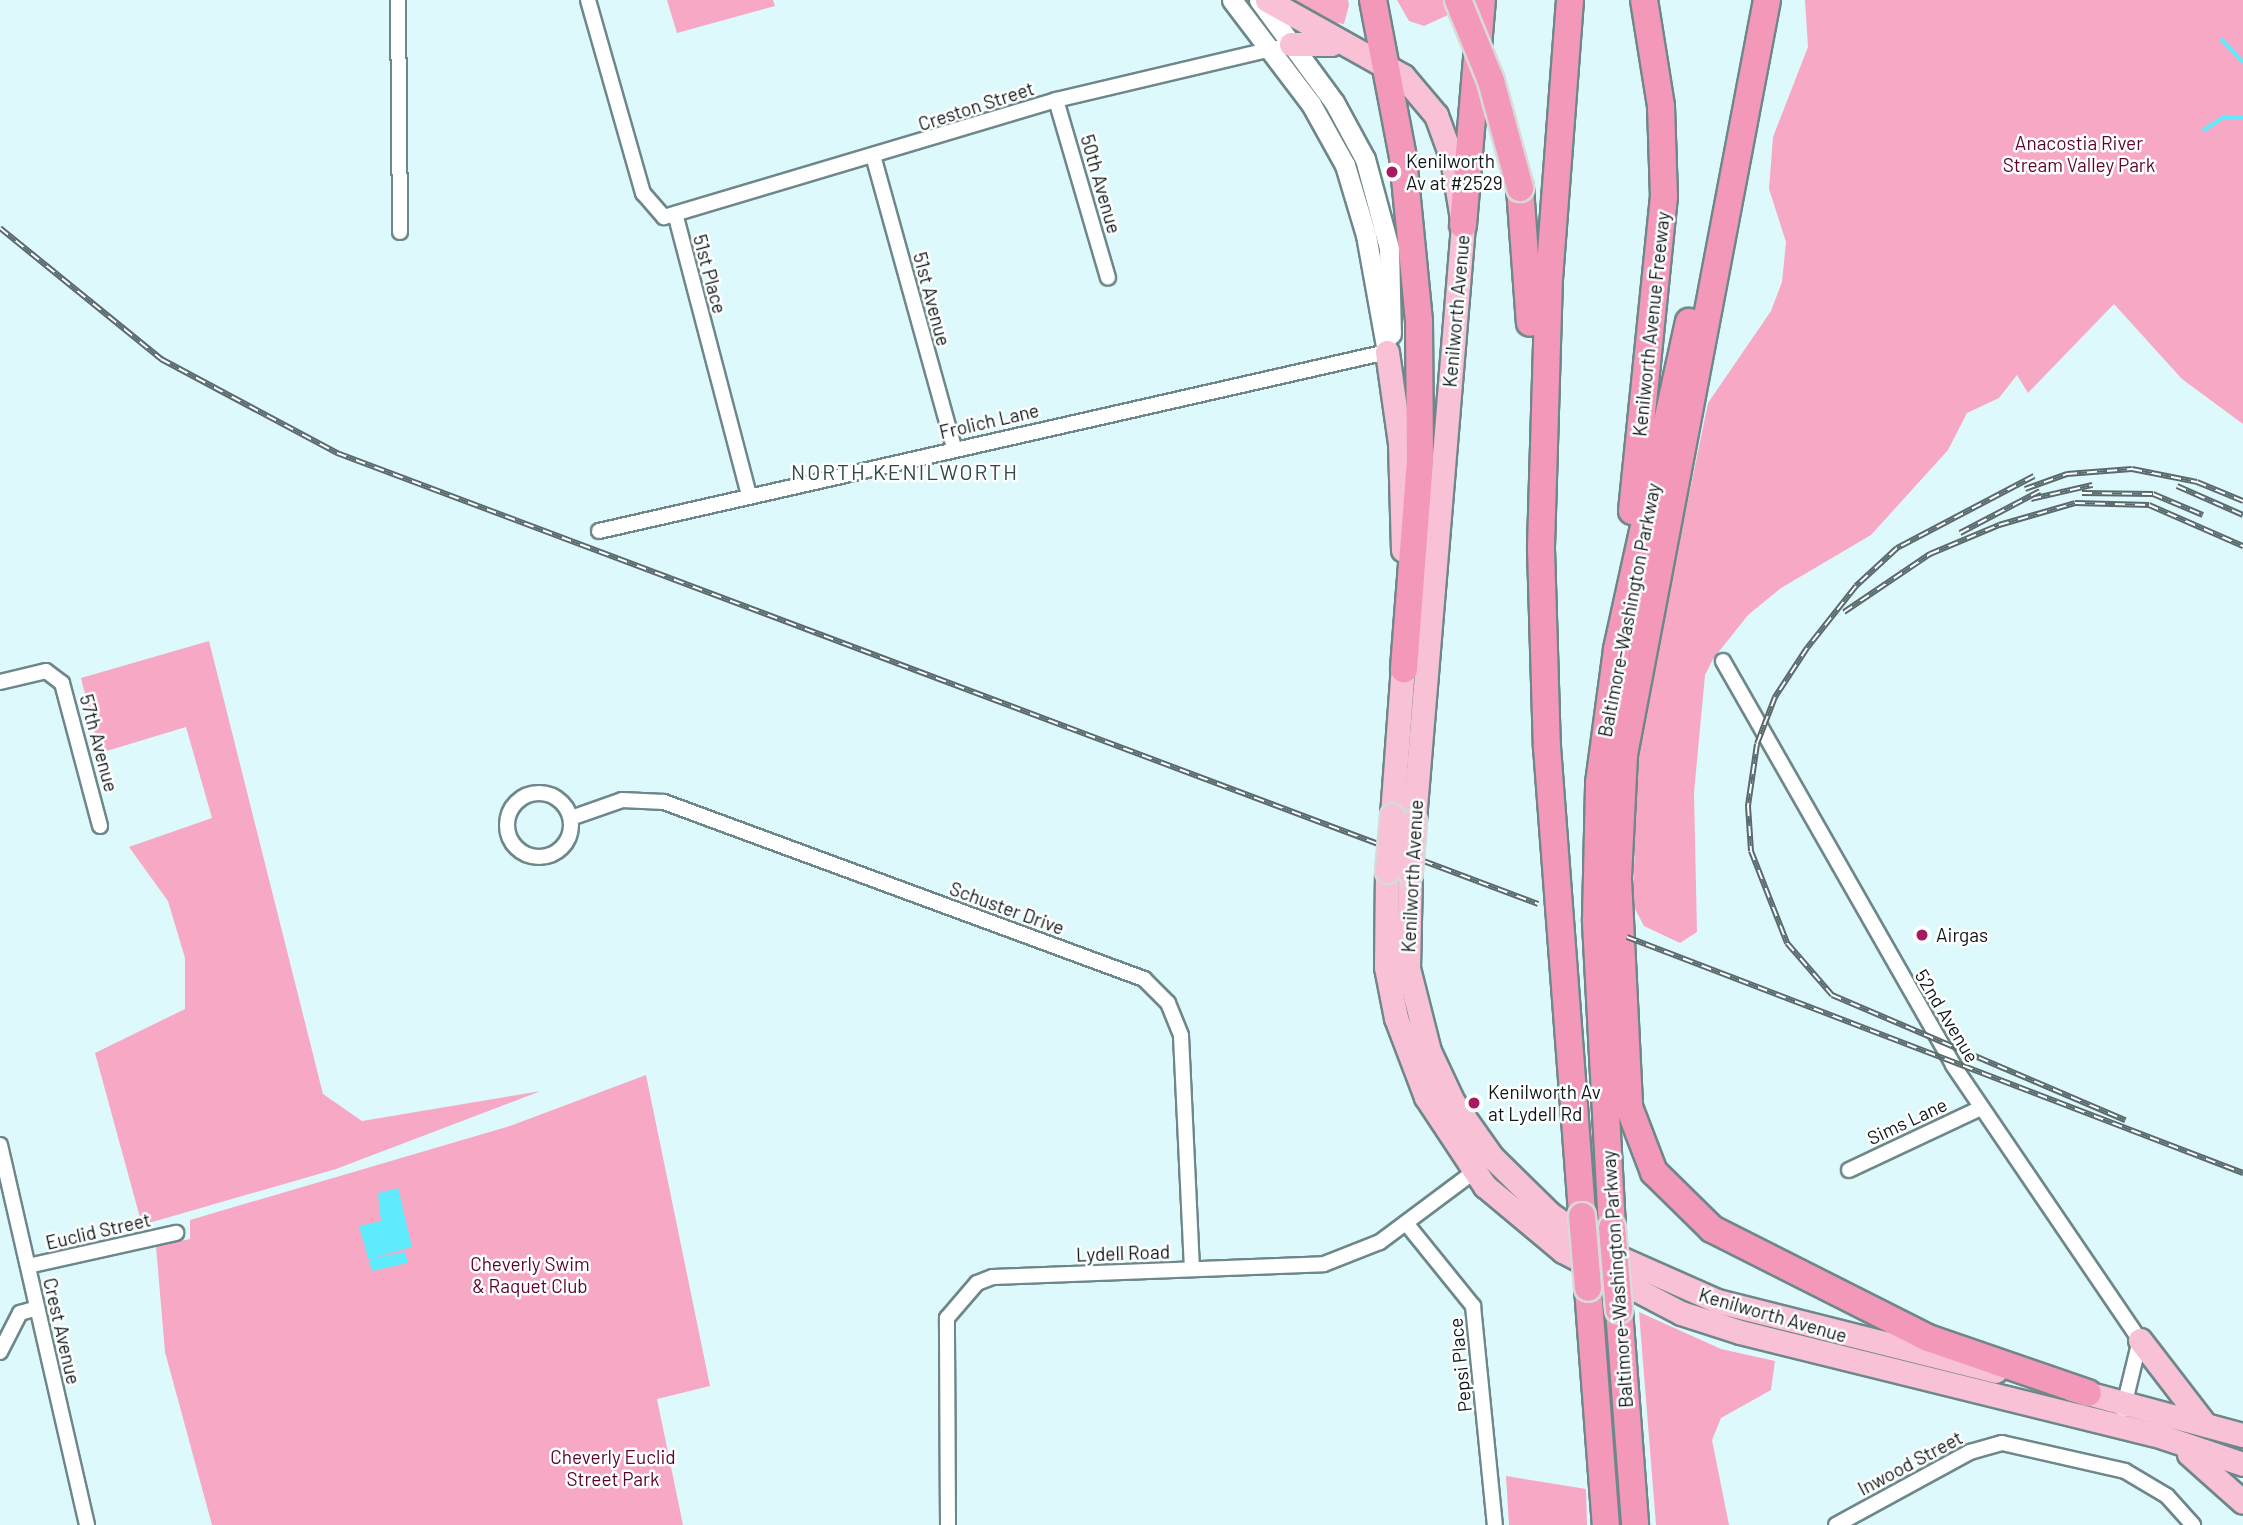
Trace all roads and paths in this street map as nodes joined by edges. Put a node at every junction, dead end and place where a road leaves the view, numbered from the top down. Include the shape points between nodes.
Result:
1 (398, 0) edge
2 (588, 0) edge
3 (1232, 0) edge
4 (1259, 0) edge
5 (1267, 0) edge
6 (1373, 0) edge
7 (1458, 0) edge
8 (1482, 0) edge
9 (1570, 0) edge
10 (1644, 0) edge
11 (1765, 0) edge
12 (1345, 44) junction
13 (1281, 47) junction
14 (1388, 65) junction
15 (1056, 100) junction
16 (874, 159) junction
17 (676, 217) junction
18 (1463, 225) junction
19 (400, 232) dead end
20 (1108, 278) dead end
21 (1387, 352) junction
22 (954, 448) junction
23 (749, 496) junction
24 (600, 531) dead end
25 (1541, 550) junction
26 (1617, 649) junction
27 (1723, 661) dead end
28 (1404, 669) junction
29 (0, 682) edge
30 (571, 817) junction
31 (1403, 817) junction
32 (100, 827) dead end
33 (1398, 872) junction
34 (1981, 1108) junction
35 (0, 1145) edge
36 (1492, 1157) junction
37 (1849, 1170) dead end
38 (1473, 1172) junction
39 (1406, 1223) junction
40 (176, 1233) dead end
41 (27, 1266) junction
42 (1192, 1269) junction
43 (37, 1308) junction
44 (2140, 1340) junction
45 (0, 1352) edge
46 (2088, 1393) junction
47 (2126, 1402) junction
48 (2204, 1423) junction
49 (2116, 1425) junction
50 (2243, 1435) edge
51 (2163, 1437) junction
52 (2243, 1464) edge
53 (2243, 1502) edge
54 (87, 1525) edge
55 (948, 1525) edge
56 (1495, 1525) edge
57 (1606, 1525) edge
58 (1635, 1525) edge
59 (1836, 1525) edge
60 (2193, 1525) edge

1 - 19 street
2 - 17 street, 51st Place via 643,193 656,214
3 - 13 main road, Kenilworth Avenue
4 - 13 main road, Kenilworth Avenue
5 - 12 main road, Kenilworth Avenue
6 - 14 highway
7 - 25 highway, bridge via 1495,92 1520,188
8 - 18 highway
9 - 25 highway, Baltimore-Washington Parkway via 1547,312
10 - 26 highway, Kenilworth Avenue Freeway via 1661,106 1664,197
11 - 26 highway, Baltimore-Washington Parkway
11 - 46 highway via 1624,755 1618,879 1629,1107 1654,1172 1712,1229 1928,1338
12 - 13 main road
12 - 14 main road, Kenilworth Avenue
13 - 15 street, Creston Street
13 - 21 main road, Kenilworth Avenue via 1347,124 1376,189 1392,279
14 - 18 main road, Kenilworth Avenue via 1418,90 1441,125
14 - 28 highway via 1412,230 1421,367
15 - 16 street, Creston Street
15 - 20 street, 50th Avenue
16 - 17 street, Creston Street
16 - 22 street, 51st Avenue
17 - 23 street, 51st Place
18 - 31 main road, Kenilworth Avenue
21 - 22 street, Frolich Lane
21 - 28 main road, Kenilworth Avenue via 1401,462
22 - 23 street, Frolich Lane
23 - 24 street, Frolich Lane
25 - 57 highway, Baltimore-Washington Parkway, bridge via 1547,747
26 - 58 highway, Baltimore-Washington Parkway, bridge via 1601,761 1595,873 1612,1228
27 - 34 street, 52nd Avenue
28 - 31 main road, Kenilworth Avenue
29 - 32 street, 57th Avenue via 54,672 69,699
30 - 30 street via 561,801 537,793 514,804 507,828 515,846 541,857 566,842
30 - 42 street, Schuster Drive via 622,800 664,802 1143,979 1168,1003 1181,1036
31 - 33 main road, Kenilworth Avenue, bridge
33 - 36 main road, Kenilworth Avenue via 1418,1013 1453,1102
33 - 38 main road, Kenilworth Avenue via 1384,930 1396,1018 1426,1097
34 - 37 street, Sims Lane
34 - 44 street, 52nd Avenue
35 - 41 street, Crest Avenue
36 - 38 street, Lydell Road
36 - 46 main road, Kenilworth Avenue via 1573,1232 1670,1283 1768,1317
38 - 39 street, Lydell Road
38 - 49 main road, Kenilworth Avenue via 1563,1251 1681,1313
39 - 42 street, Lydell Road via 1352,1256 1324,1264
39 - 56 street, Pepsi Place via 1473,1306
40 - 41 street, Euclid Street
41 - 43 street, Crest Avenue
42 - 55 street, Lydell Road via 993,1278 965,1291 947,1318 945,1340
43 - 45 street via 20,1313
43 - 54 street, Crest Avenue
44 - 47 street
44 - 48 main road
46 - 47 main road, Kenilworth Avenue
47 - 48 main road, Kenilworth Avenue
47 - 49 street
48 - 50 main road, Kenilworth Avenue
49 - 51 main road, Kenilworth Avenue
51 - 52 main road, Kenilworth Avenue
51 - 53 main road via 2213,1470
59 - 60 street, Inwood Street via 1970,1451 2002,1443 2125,1471 2167,1496

